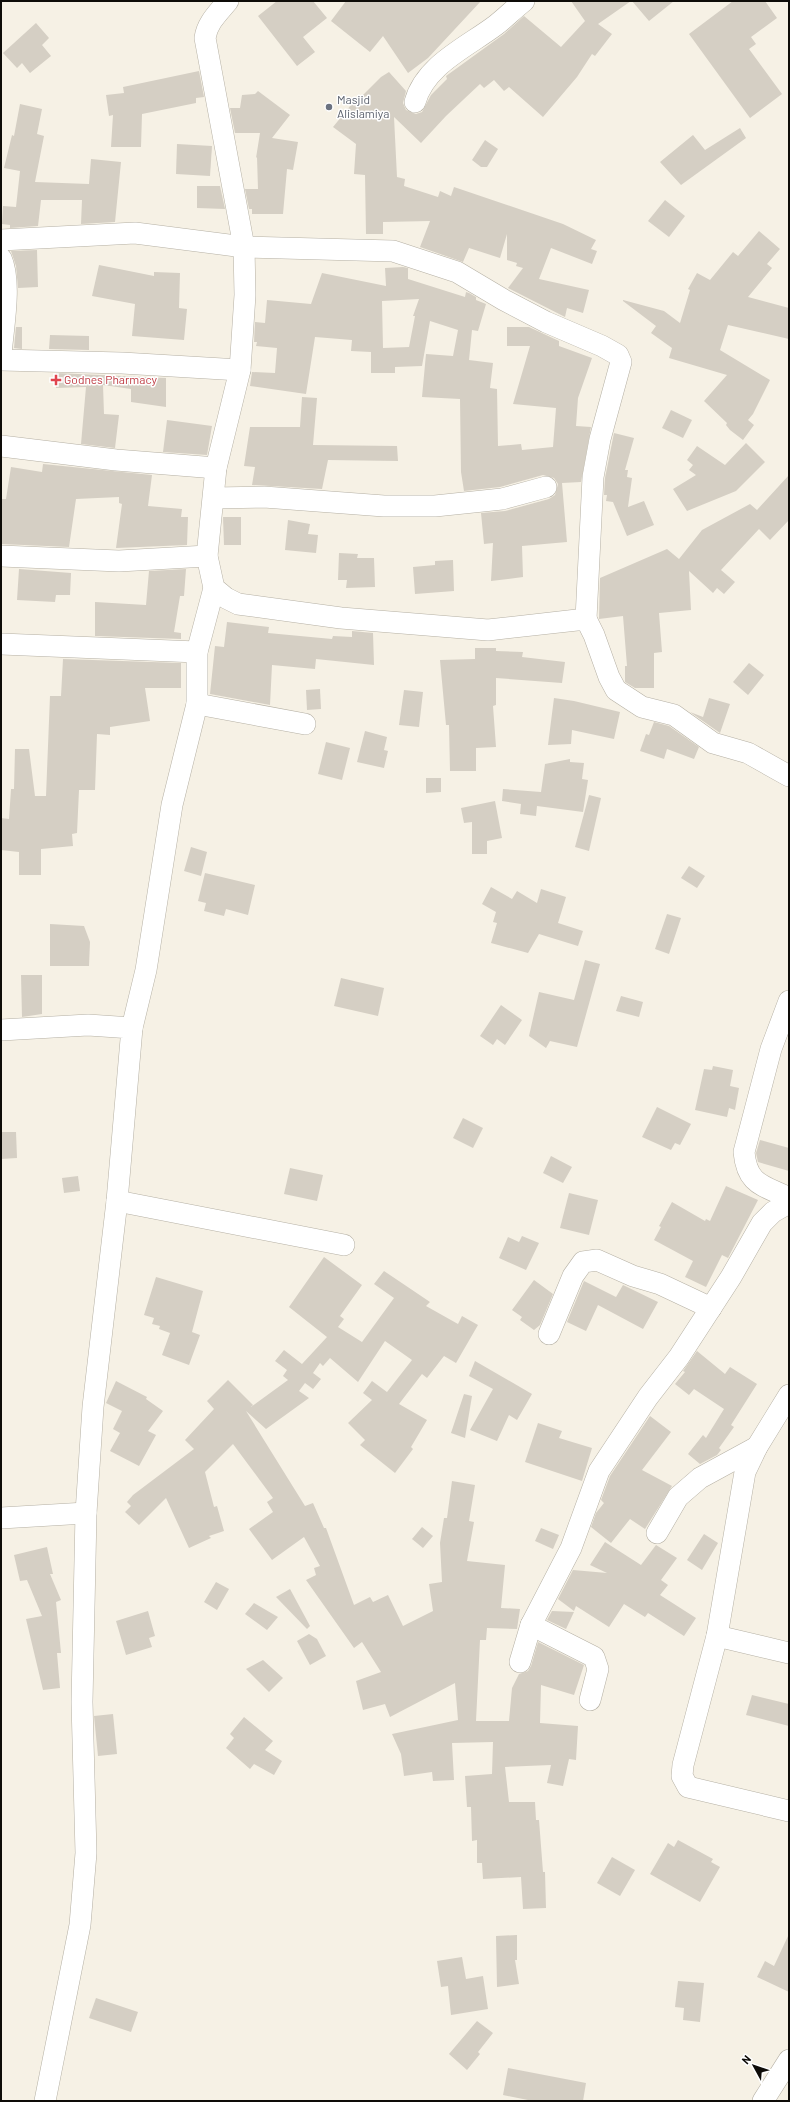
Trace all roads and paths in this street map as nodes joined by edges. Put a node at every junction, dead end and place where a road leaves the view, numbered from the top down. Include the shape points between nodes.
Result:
1 (228, 1) edge
2 (524, 1) edge
3 (415, 102) dead end
4 (1, 240) edge
5 (244, 247) junction
6 (1, 258) edge
7 (1, 355) edge
8 (1, 360) edge
9 (240, 370) junction
10 (1, 446) edge
11 (216, 468) junction
12 (546, 487) dead end
13 (214, 498) junction
14 (1, 556) edge
15 (208, 556) junction
16 (214, 588) junction
17 (586, 619) junction
18 (1, 644) edge
19 (197, 652) junction
20 (197, 704) junction
21 (305, 724) dead end
22 (789, 776) edge
23 (789, 1001) edge
24 (132, 1028) junction
25 (1, 1030) edge
26 (789, 1198) edge
27 (117, 1201) junction
28 (789, 1203) edge
29 (344, 1245) dead end
30 (711, 1308) junction
31 (549, 1334) dead end
32 (789, 1395) edge
33 (757, 1447) junction
34 (86, 1513) junction
35 (1, 1518) edge
36 (657, 1533) dead end
37 (531, 1625) junction
38 (717, 1636) junction
39 (789, 1654) edge
40 (520, 1662) dead end
41 (590, 1700) dead end
42 (789, 1811) edge
43 (789, 2060) edge
44 (45, 2101) edge
45 (763, 2101) edge

1 - 5 street via 206,29 204,38
2 - 3 street via 496,25 436,68 419,88
4 - 5 street via 134,233
5 - 9 street via 245,295
5 - 17 street via 393,251 457,272 546,322 618,355 621,362 600,439 593,477
6 - 7 street via 6,284
8 - 9 street via 122,363
9 - 11 street
10 - 11 street via 116,460
11 - 13 street
12 - 13 street via 502,499 435,506
13 - 15 street
14 - 15 street via 119,561
15 - 16 street
16 - 17 street via 238,604 341,618 472,629 488,630
16 - 19 street
17 - 22 street via 616,690 642,707 674,715 713,743 748,753
18 - 19 street
19 - 20 street
20 - 21 street
20 - 24 street via 172,805 146,970
23 - 26 street via 772,1049 744,1152 745,1166 752,1180
24 - 25 street via 88,1025
24 - 27 street
27 - 29 street
27 - 34 street via 94,1407
28 - 30 street via 773,1212 762,1223
30 - 31 street via 660,1284 633,1276 597,1260 583,1262 573,1276
30 - 37 street via 599,1470 571,1548
32 - 33 street
33 - 36 street via 700,1478 678,1497
33 - 38 street via 745,1472
34 - 35 street
34 - 44 street via 82,1702 86,1853 80,1925
37 - 40 street
37 - 41 street via 594,1657 598,1669
38 - 39 street
38 - 42 street via 682,1776 688,1787
43 - 45 street

